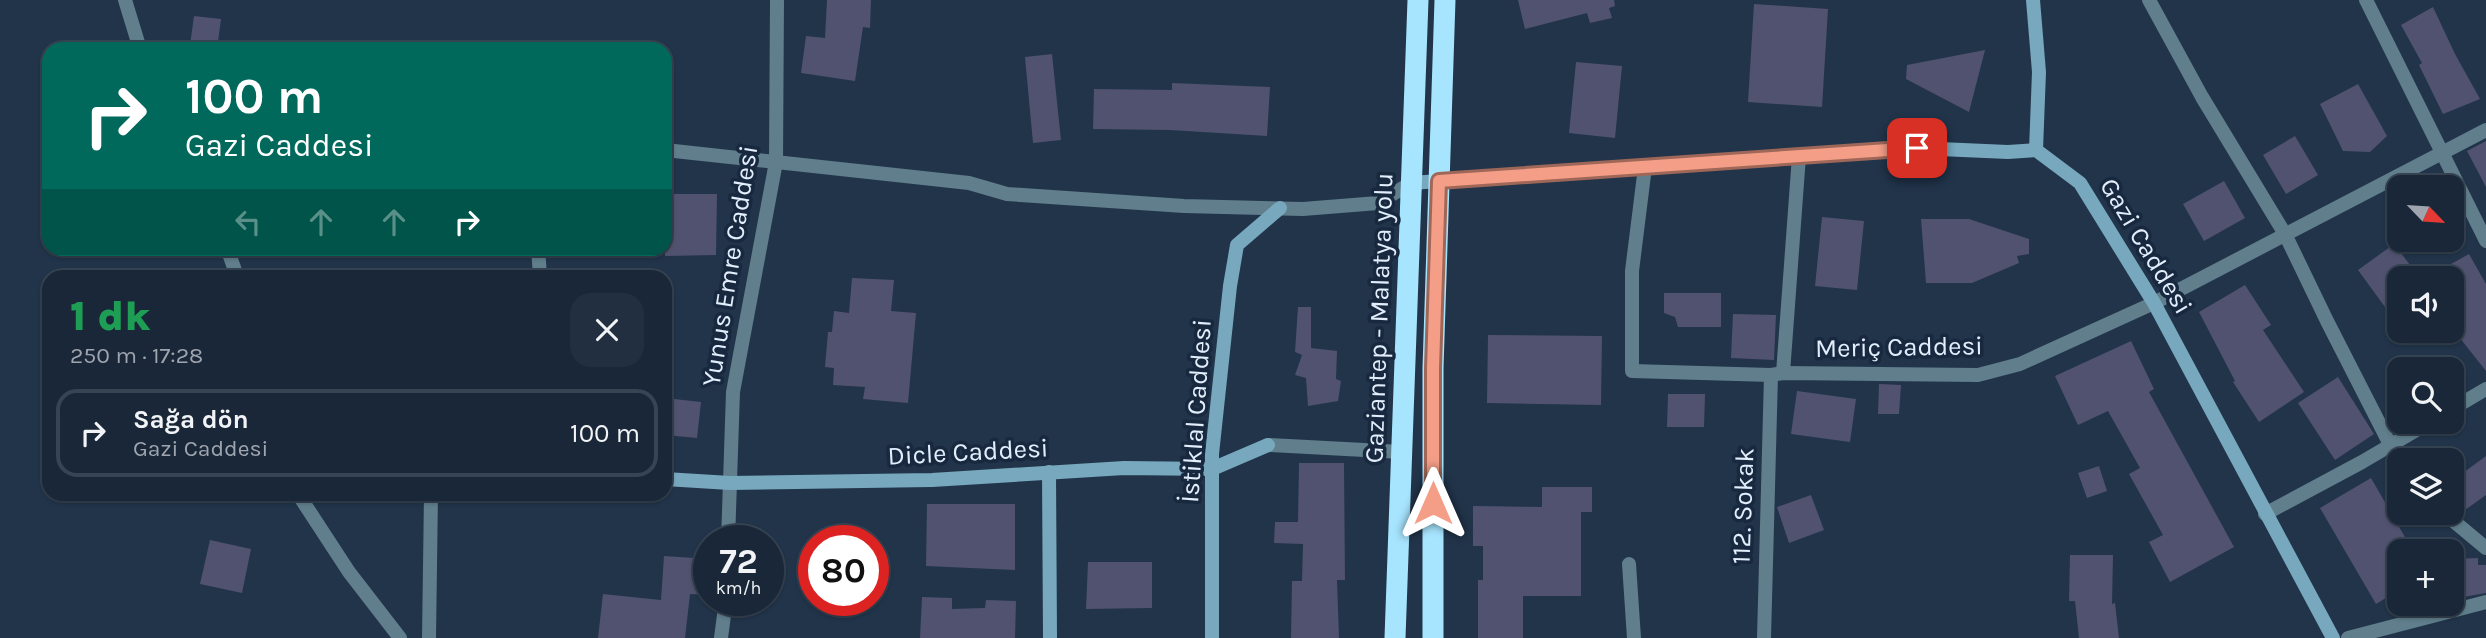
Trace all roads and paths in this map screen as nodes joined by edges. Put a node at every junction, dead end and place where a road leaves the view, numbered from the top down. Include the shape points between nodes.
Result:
1 (125, 0) edge
2 (777, 0) edge
3 (1418, 0) edge
4 (1445, 0) edge
5 (2033, 0) edge
6 (2149, 0) edge
7 (2366, 0) edge
8 (138, 42) edge
9 (2486, 130) edge
10 (2036, 150) junction
11 (672, 151) edge
12 (2441, 153) junction
13 (1799, 156) junction
14 (776, 162) junction
15 (1645, 167) junction
16 (1439, 181) junction
17 (1412, 183) junction
18 (1280, 208) junction
19 (2285, 234) junction
20 (2486, 241) edge
21 (2154, 303) junction
22 (1777, 374) junction
23 (2486, 389) edge
24 (2464, 402) edge
25 (2410, 434) edge
26 (2391, 445) junction
27 (2392, 448) edge
28 (1402, 452) junction
29 (1212, 469) junction
30 (1049, 472) junction
31 (672, 479) edge
32 (730, 483) junction
33 (303, 501) edge
34 (431, 501) edge
35 (2265, 514) junction
36 (729, 525) edge
37 (2458, 525) edge
38 (2486, 548) edge
39 (1629, 564) dead end
40 (2486, 602) edge
41 (723, 616) edge
42 (400, 638) edge
43 (429, 638) edge
44 (720, 638) edge
45 (1050, 638) edge
46 (1212, 638) edge
47 (1395, 638) edge
48 (1433, 638) edge
49 (1634, 638) edge
50 (1764, 638) edge
51 (2333, 638) edge
52 (2348, 638) edge

1 - 8 street
2 - 14 street, Yunus Emre Caddesi
3 - 17 highway, Gaziantep - Malatya yolu
4 - 16 highway
5 - 10 street via 2039,72
6 - 19 street
7 - 12 street
9 - 12 street, Meriç Caddesi
10 - 13 street via 1917,148
10 - 21 street, Gazi Caddesi via 2080,183
11 - 14 street
12 - 19 street, Meriç Caddesi
12 - 20 street
13 - 15 street
13 - 22 street, 112. Sokak
14 - 18 street via 969,183 1007,194
14 - 32 street, Yunus Emre Caddesi via 733,391
15 - 16 street
15 - 22 street, Meriç Caddesi via 1632,271 1632,370
16 - 17 street
16 - 48 highway via 1433,368
17 - 18 street via 1378,203
17 - 28 highway, Gaziantep - Malatya yolu
18 - 29 street, İstiklal Caddesi via 1237,245
19 - 21 street, Meriç Caddesi
19 - 26 street
21 - 22 street, Meriç Caddesi via 2020,364 1978,375
21 - 35 street, Gazi Caddesi
22 - 50 street, 112. Sokak
23 - 24 street
25 - 26 street
26 - 27 street
26 - 35 street
28 - 29 street, Dicle Caddesi via 1268,445
28 - 47 highway, Gaziantep - Malatya yolu
29 - 30 street, Dicle Caddesi
29 - 46 street, İstiklal Caddesi
30 - 32 street, Dicle Caddesi via 932,480
30 - 45 street
31 - 32 street, Dicle Caddesi
32 - 36 street, Yunus Emre Caddesi
33 - 42 street via 349,572
34 - 43 street
35 - 51 street, Gazi Caddesi
37 - 38 street
39 - 49 street
40 - 52 street
41 - 44 street

